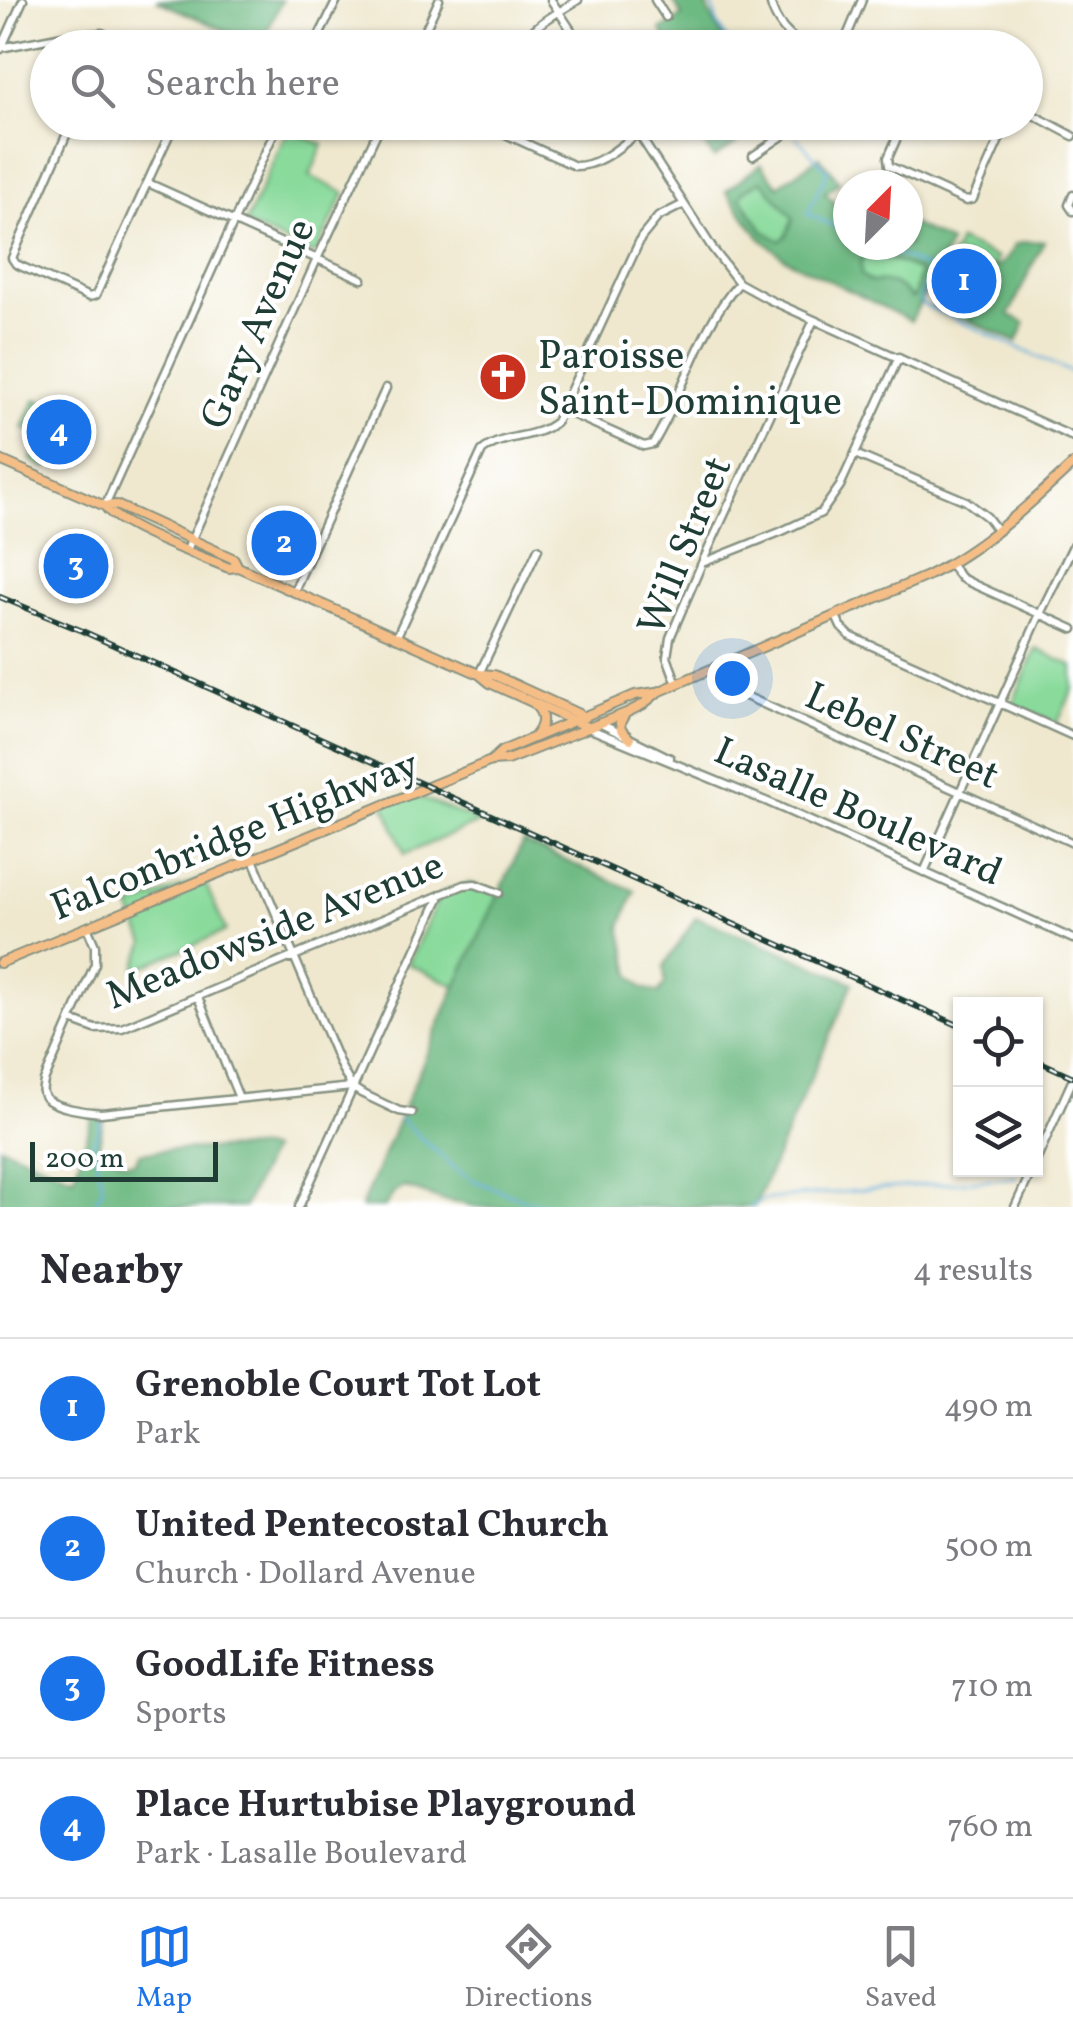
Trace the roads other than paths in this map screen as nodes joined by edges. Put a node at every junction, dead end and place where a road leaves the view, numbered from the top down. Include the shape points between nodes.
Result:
1 (23, 0) edge
2 (337, 0) edge
3 (439, 0) edge
4 (551, 0) edge
5 (578, 0) edge
6 (655, 0) edge
7 (862, 0) edge
8 (770, 1) edge
9 (560, 12) junction
10 (666, 18) dead end
11 (321, 30) edge
12 (426, 30) edge
13 (532, 30) edge
14 (572, 30) edge
15 (786, 30) edge
16 (850, 30) edge
17 (30, 43) edge
18 (1, 49) edge
19 (1043, 120) edge
20 (1073, 136) edge
21 (64, 140) edge
22 (167, 140) edge
23 (271, 140) edge
24 (373, 140) edge
25 (515, 140) edge
26 (628, 140) edge
27 (643, 140) edge
28 (776, 140) edge
29 (896, 140) edge
30 (999, 140) edge
31 (752, 156) dead end
32 (148, 183) junction
33 (1073, 194) edge
34 (684, 204) junction
35 (1073, 212) edge
36 (233, 222) junction
37 (317, 258) junction
38 (362, 279) dead end
39 (739, 282) junction
40 (814, 320) junction
41 (899, 357) junction
42 (386, 388) dead end
43 (563, 410) junction
44 (1073, 437) edge
45 (856, 454) junction
46 (0, 460) edge
47 (1073, 464) edge
48 (105, 506) junction
49 (997, 530) junction
50 (192, 539) junction
51 (1073, 546) edge
52 (538, 549) dead end
53 (186, 550) junction
54 (702, 562) junction
55 (950, 564) junction
56 (238, 567) junction
57 (294, 591) junction
58 (1040, 614) junction
59 (836, 616) junction
60 (1073, 629) edge
61 (396, 638) junction
62 (718, 667) junction
63 (479, 674) junction
64 (677, 684) junction
65 (658, 692) junction
66 (532, 701) junction
67 (1000, 703) junction
68 (626, 713) junction
69 (584, 716) junction
70 (573, 721) junction
71 (599, 723) junction
72 (587, 727) junction
73 (1073, 736) edge
74 (534, 737) junction
75 (630, 739) junction
76 (491, 761) junction
77 (676, 762) junction
78 (959, 792) junction
79 (1073, 843) edge
80 (252, 858) junction
81 (924, 872) junction
82 (498, 893) dead end
83 (441, 894) junction
84 (87, 927) junction
85 (1073, 939) edge
86 (293, 956) junction
87 (0, 963) edge
88 (198, 996) junction
89 (70, 1020) junction
90 (1073, 1078) edge
91 (352, 1086) junction
92 (239, 1098) junction
93 (412, 1113) dead end
94 (1043, 1145) edge
95 (1029, 1177) edge
96 (298, 1207) edge
97 (1015, 1207) edge

1 - 18 street
2 - 11 street
3 - 12 street
4 - 9 street
5 - 9 street
6 - 10 street
7 - 16 street
8 - 15 street
9 - 13 street
9 - 14 street
17 - 18 street
19 - 20 street
21 - 32 street via 12,258 16,264 96,294
22 - 32 street
23 - 36 street
24 - 37 street, Gary Avenue
25 - 26 street via 587,166
27 - 34 street
28 - 31 street
29 - 30 street via 889,166 966,201 976,194
32 - 36 street
33 - 35 street
34 - 39 street
34 - 43 street via 658,217 641,238
36 - 37 street
36 - 48 street
37 - 38 street
37 - 50 street, Gary Avenue
39 - 40 street
39 - 43 street via 712,320 654,444 644,446
40 - 41 street
40 - 54 street, Will Street
41 - 44 street
41 - 45 street
42 - 57 street
43 - 61 street via 547,430 506,438 482,452
45 - 49 street via 966,500
45 - 54 street via 821,512
46 - 48 main road, Lasalle Boulevard
47 - 49 main road, Falconbridge Highway
48 - 50 main road, Lasalle Boulevard
48 - 53 main road, Lasalle Boulevard via 111,516
49 - 55 main road, Falconbridge Highway
50 - 53 street, Gary Avenue
50 - 56 main road, Lasalle Boulevard
51 - 58 street
52 - 63 street
53 - 56 main road, Lasalle Boulevard
54 - 64 street, Will Street via 667,650
55 - 58 street via 961,578
55 - 59 main road, Falconbridge Highway
56 - 57 main road, Lasalle Boulevard
57 - 61 main road, Lasalle Boulevard
58 - 60 street
58 - 67 street
59 - 62 main road, Falconbridge Highway
59 - 67 street via 850,636
61 - 63 main road, Lasalle Boulevard
62 - 64 main road, Falconbridge Highway
62 - 78 street, Lebel Street via 741,694
63 - 66 main road, Lasalle Boulevard
63 - 69 main road, Lasalle Boulevard via 494,674
64 - 65 main road, Falconbridge Highway
65 - 68 main road, Falconbridge Highway
65 - 69 main road, Falconbridge Highway
66 - 70 main road, Lasalle Boulevard
66 - 74 main road via 542,721
67 - 73 street
67 - 78 street
68 - 71 main road, Falconbridge Highway
68 - 75 main road via 620,730
69 - 70 main road, Falconbridge Highway
69 - 71 main road, Lasalle Boulevard
70 - 72 main road, Lasalle Boulevard
70 - 74 main road, Falconbridge Highway
71 - 72 main road, Falconbridge Highway
71 - 75 street, Lasalle Boulevard
72 - 76 main road, Falconbridge Highway
72 - 77 street, Lasalle Boulevard
74 - 76 main road, Falconbridge Highway
75 - 77 street, Lasalle Boulevard
76 - 80 main road, Falconbridge Highway
77 - 81 street, Lasalle Boulevard
78 - 79 street, Lebel Street
78 - 81 street
80 - 84 main road, Falconbridge Highway
80 - 86 street
81 - 85 street, Lasalle Boulevard
82 - 83 street, Meadowside Avenue via 470,884
83 - 86 street, Meadowside Avenue
83 - 91 street
84 - 87 main road, Falconbridge Highway
84 - 89 street via 96,964
86 - 88 street, Meadowside Avenue
86 - 91 street
88 - 89 street, Meadowside Avenue via 115,1029
88 - 92 street
89 - 92 street via 42,1087 52,1102 100,1113
90 - 94 street
91 - 92 street
91 - 93 street
91 - 96 street
95 - 97 street

